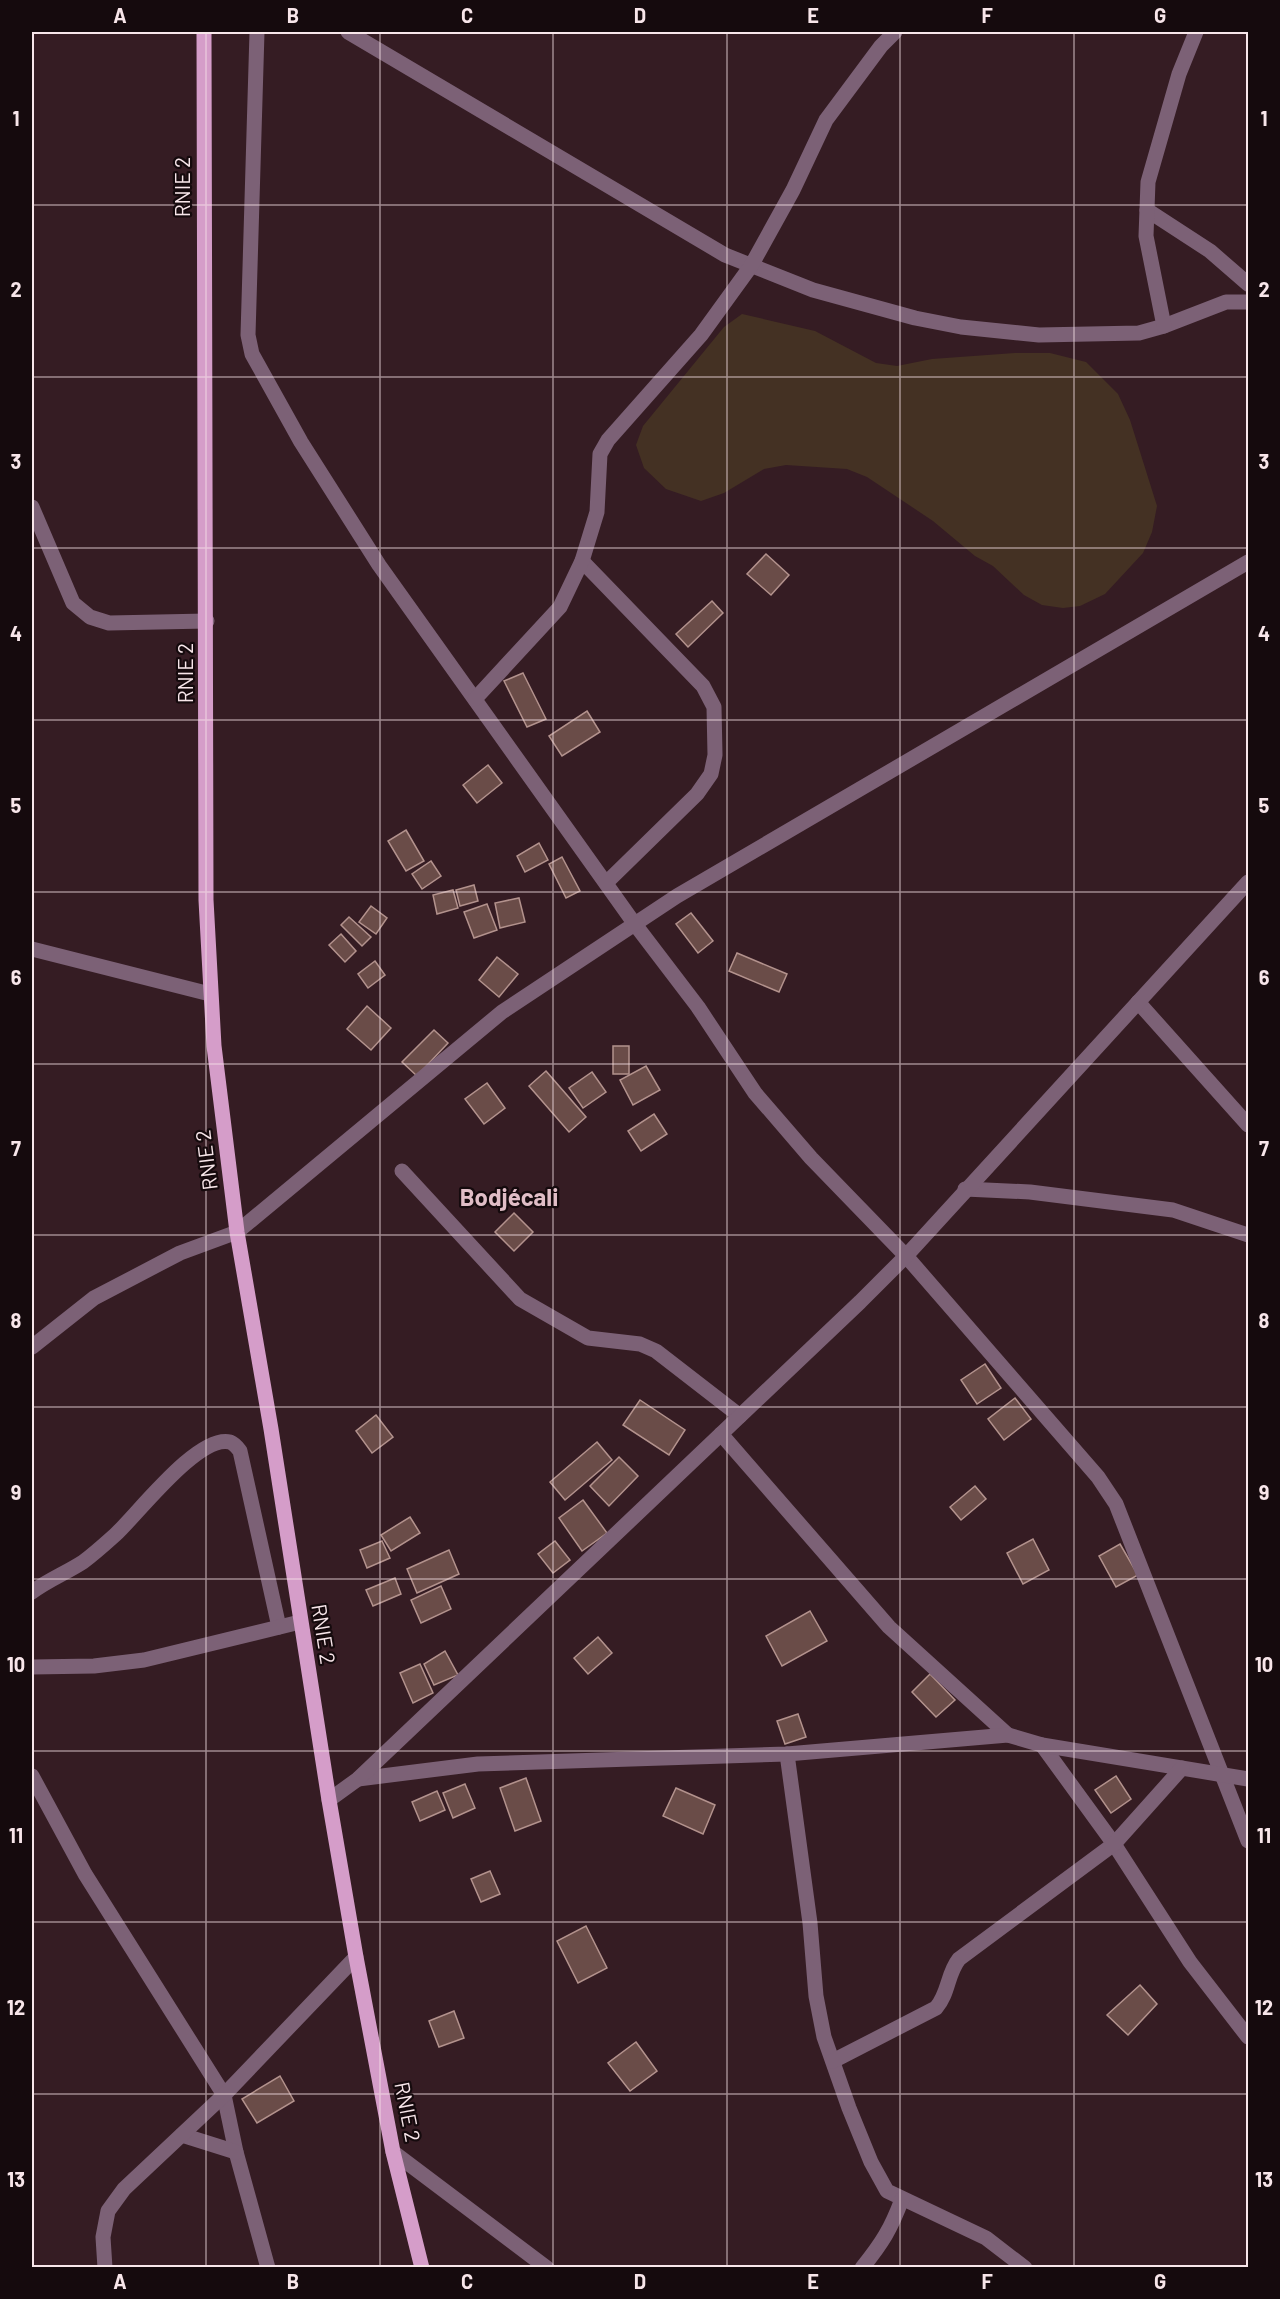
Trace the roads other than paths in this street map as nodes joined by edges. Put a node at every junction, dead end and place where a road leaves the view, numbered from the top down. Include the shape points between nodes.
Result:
1 (204, 32) edge
2 (257, 32) edge
3 (348, 32) edge
4 (895, 32) edge
5 (1196, 32) edge
6 (1147, 210) junction
7 (751, 266) junction
8 (1248, 284) edge
9 (1248, 302) edge
10 (1164, 326) junction
11 (32, 507) edge
12 (582, 561) junction
13 (1248, 562) edge
14 (207, 621) junction
15 (475, 699) junction
16 (1248, 882) edge
17 (606, 883) junction
18 (634, 923) junction
19 (32, 949) edge
20 (210, 994) junction
21 (1138, 1002) junction
22 (1248, 1125) edge
23 (402, 1171) dead end
24 (965, 1189) junction
25 (237, 1232) junction
26 (1248, 1235) edge
27 (906, 1256) junction
28 (32, 1347) edge
29 (740, 1416) junction
30 (721, 1434) junction
31 (32, 1592) edge
32 (300, 1622) junction
33 (279, 1627) junction
34 (32, 1667) edge
35 (1008, 1735) junction
36 (1042, 1745) junction
37 (787, 1754) junction
38 (1182, 1768) junction
39 (32, 1776) edge
40 (1222, 1776) junction
41 (358, 1779) junction
42 (1248, 1779) edge
43 (329, 1800) junction
44 (1248, 1841) edge
45 (1114, 1844) junction
46 (356, 1957) junction
47 (1248, 2037) edge
48 (833, 2061) junction
49 (224, 2095) junction
50 (182, 2135) junction
51 (236, 2152) junction
52 (393, 2152) junction
53 (902, 2199) junction
54 (105, 2268) edge
55 (268, 2268) edge
56 (422, 2268) edge
57 (547, 2268) edge
58 (862, 2268) edge
59 (1025, 2268) edge

1 - 14 main road, RNIE 2 / RNIE 2
2 - 15 street via 248,335 252,354 301,442 379,564
3 - 7 street via 725,255
4 - 7 street via 826,120
5 - 6 street via 1179,74 1148,182
6 - 8 street via 1210,251
6 - 10 street via 1146,236
7 - 10 street via 813,290 962,327 1039,334 1139,333
7 - 12 street via 701,335 608,440 600,454 597,512
9 - 10 street via 1226,302
11 - 14 street via 73,603 90,617 109,623
12 - 15 street via 560,607
12 - 17 street via 703,686 714,707 715,755 711,774 697,794
13 - 18 street
14 - 20 main road, RNIE 2 / RNIE 2 via 206,900
15 - 17 street
16 - 21 street
17 - 18 street
18 - 25 street via 502,1012
18 - 27 street via 698,1007 755,1093 811,1158
19 - 20 street
20 - 25 main road, RNIE 2 / RNIE 2
21 - 22 street
21 - 24 street
23 - 29 street via 520,1299 588,1338 632,1343 656,1351
24 - 26 street via 1030,1192 1173,1210
24 - 27 street
25 - 28 street via 180,1253 94,1298
25 - 32 main road, RNIE 2 / RNIE 2
27 - 29 street
27 - 40 street via 1098,1477 1116,1504
29 - 30 street
30 - 35 street via 889,1626
30 - 41 street
31 - 33 street via 83,1562 190,1458 212,1445 228,1442 240,1451
32 - 33 street
32 - 43 main road, RNIE 2 / RNIE 2
33 - 34 street via 144,1660
35 - 36 street
35 - 37 street
36 - 38 street
36 - 45 street
37 - 41 street via 478,1764
37 - 48 street via 816,1996
38 - 40 street
38 - 45 street
39 - 49 street via 85,1874
40 - 42 street
40 - 44 street
41 - 43 street
43 - 46 main road, RNIE 2 / RNIE 2
45 - 47 street via 1190,1962
45 - 48 street via 959,1959 936,2008
46 - 49 street
46 - 52 main road, RNIE 2 / RNIE 2
48 - 53 street via 871,2162 887,2192
49 - 50 street
49 - 51 street
50 - 51 street
50 - 54 street via 124,2189 108,2211 103,2238
51 - 55 street
52 - 56 main road, RNIE 2 / RNIE 2
52 - 57 street
53 - 58 street via 887,2235
53 - 59 street via 986,2238

